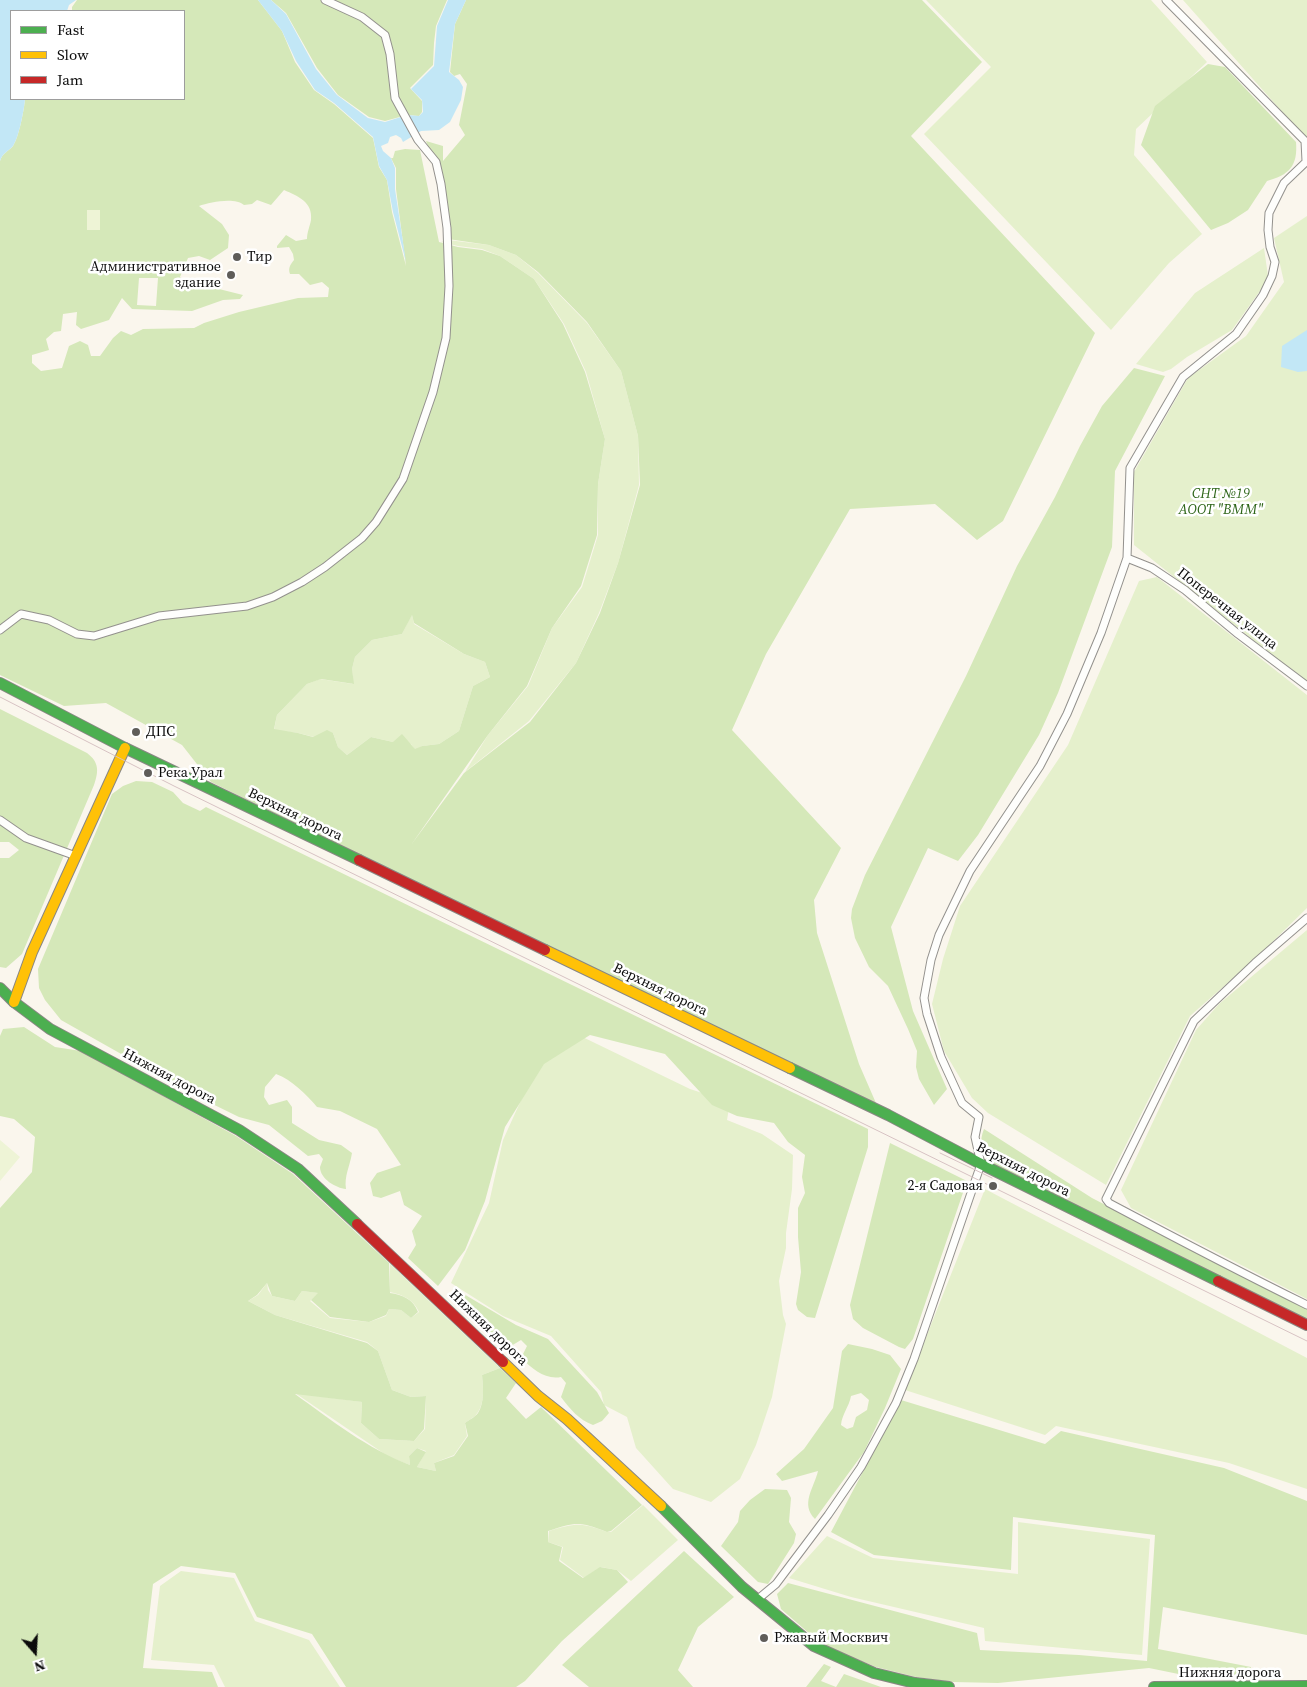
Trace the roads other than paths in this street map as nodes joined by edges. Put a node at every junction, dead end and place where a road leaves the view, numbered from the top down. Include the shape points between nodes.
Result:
1 (325, 0) edge
2 (1166, 0) edge
3 (1307, 161) edge
4 (1127, 558) junction
5 (0, 630) edge
6 (0, 683) edge
7 (1307, 686) edge
8 (125, 748) junction
9 (0, 820) edge
10 (76, 856) junction
11 (1307, 918) edge
12 (0, 988) edge
13 (14, 1002) junction
14 (980, 1164) junction
15 (1307, 1305) edge
16 (1307, 1325) edge
17 (758, 1599) junction
18 (1307, 1686) edge
19 (948, 1687) edge
20 (1154, 1687) edge

1 - 5 street via 362,17 385,35 395,98 418,140 436,162 447,228 449,286 446,338 434,392 403,479 362,538 325,567 273,597 247,606 159,616 94,636 77,634 49,620 21,614
2 - 3 street via 1305,141
3 - 4 street via 1284,184 1269,213 1270,247 1275,262 1263,295 1236,334 1183,377 1130,468
4 - 7 street, Поперечная улица via 1152,568 1185,590
4 - 14 street via 1067,714 1040,766 970,871 939,935 931,960 924,998 927,1014 941,1057 962,1103 979,1117 975,1138
6 - 8 main road, Верхняя дорога
8 - 10 main road
8 - 14 main road, Верхняя дорога via 870,1107
9 - 10 street via 26,838
10 - 13 main road via 32,952
11 - 15 street via 1194,1021 1106,1199 1157,1229
12 - 13 main road, Нижняя дорога
13 - 17 main road, Нижняя дорога via 50,1029 240,1130 298,1169
14 - 16 main road, Верхняя дорога
14 - 17 street via 896,1403 861,1467 828,1515 776,1584
17 - 19 main road, Нижняя дорога via 829,1654 874,1673
18 - 20 main road, Нижняя дорога

